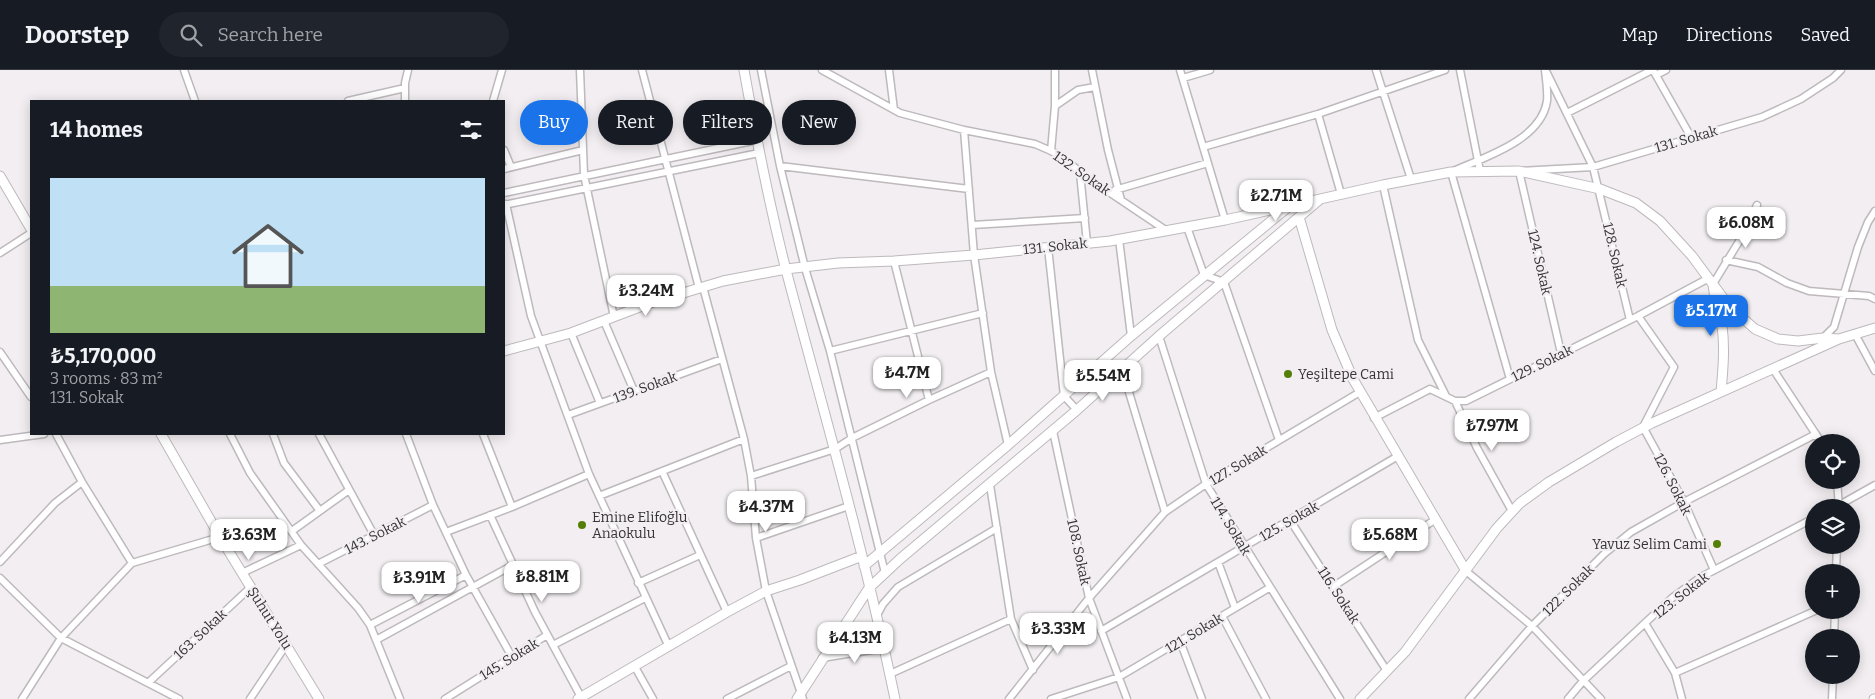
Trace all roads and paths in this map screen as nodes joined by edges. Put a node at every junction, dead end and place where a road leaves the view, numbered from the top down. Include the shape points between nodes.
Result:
1 (184, 70) edge
2 (408, 70) edge
3 (502, 70) edge
4 (580, 70) edge
5 (642, 70) edge
6 (744, 70) edge
7 (761, 70) edge
8 (822, 70) edge
9 (889, 70) edge
10 (1055, 70) edge
11 (1092, 70) edge
12 (1180, 70) edge
13 (1210, 70) edge
14 (1376, 70) edge
15 (1445, 70) edge
16 (1460, 70) edge
17 (1545, 70) edge
18 (1666, 70) edge
19 (1841, 70) edge
20 (1654, 72) edge
21 (1183, 78) junction
22 (1095, 87) junction
23 (405, 88) junction
24 (1383, 92) junction
25 (195, 100) edge
26 (352, 100) edge
27 (405, 100) edge
28 (493, 100) edge
29 (749, 100) edge
30 (1055, 106) junction
31 (894, 110) junction
32 (1567, 113) junction
33 (1318, 114) junction
34 (964, 130) junction
35 (1691, 137) junction
36 (731, 145) edge
37 (757, 145) edge
38 (1203, 147) junction
39 (583, 150) junction
40 (1051, 151) junction
41 (759, 152) junction
42 (666, 158) junction
43 (1478, 160) junction
44 (1208, 163) junction
45 (780, 166) junction
46 (1593, 167) junction
47 (507, 168) edge
48 (670, 171) junction
49 (1480, 171) junction
50 (1519, 171) junction
51 (1450, 172) junction
52 (1080, 173) junction
53 (584, 175) junction
54 (0, 176) edge
55 (1411, 179) junction
56 (1383, 185) junction
57 (587, 188) junction
58 (969, 189) junction
59 (1600, 189) junction
60 (1117, 190) junction
61 (505, 192) edge
62 (1109, 192) junction
63 (1341, 194) junction
64 (1321, 199) junction
65 (1121, 200) junction
66 (505, 204) edge
67 (1757, 205) dead end
68 (1289, 207) junction
69 (1875, 211) edge
70 (1300, 217) junction
71 (1085, 218) junction
72 (1225, 220) junction
73 (972, 225) junction
74 (30, 227) edge
75 (1187, 227) junction
76 (1167, 231) junction
77 (30, 234) edge
78 (1120, 239) junction
79 (1088, 243) junction
80 (1048, 247) junction
81 (0, 253) edge
82 (974, 254) junction
83 (1726, 260) junction
84 (894, 261) junction
85 (805, 268) junction
86 (786, 269) junction
87 (1204, 275) junction
88 (1711, 281) junction
89 (1224, 282) junction
90 (701, 288) junction
91 (1844, 293) junction
92 (1875, 299) edge
93 (982, 313) junction
94 (1638, 316) junction
95 (614, 317) junction
96 (1630, 320) junction
97 (604, 321) junction
98 (1875, 328) edge
99 (911, 332) junction
100 (571, 333) junction
101 (1855, 334) junction
102 (1131, 336) junction
103 (1158, 336) junction
104 (1823, 338) junction
105 (1838, 339) junction
106 (541, 342) junction
107 (505, 351) edge
108 (830, 351) junction
109 (0, 352) edge
110 (1561, 353) junction
111 (722, 359) junction
112 (1773, 369) junction
113 (1122, 370) junction
114 (1875, 371) edge
115 (991, 372) junction
116 (1510, 379) junction
117 (634, 391) junction
118 (1360, 392) junction
119 (1721, 392) junction
120 (30, 396) edge
121 (1064, 396) junction
122 (1446, 397) junction
123 (929, 400) junction
124 (1455, 401) junction
125 (600, 403) junction
126 (1077, 410) junction
127 (568, 415) junction
128 (1374, 418) junction
129 (1643, 427) junction
130 (1053, 431) junction
131 (1816, 434) edge
132 (37, 435) edge
133 (57, 435) edge
134 (162, 435) edge
135 (231, 435) edge
136 (273, 435) edge
137 (320, 435) edge
138 (406, 435) edge
139 (483, 435) edge
140 (852, 438) junction
141 (744, 439) junction
142 (0, 440) edge
143 (1279, 440) junction
144 (1805, 440) edge
145 (1008, 445) junction
146 (835, 449) junction
147 (1398, 456) junction
148 (662, 470) junction
149 (589, 474) junction
150 (751, 476) junction
151 (82, 482) junction
152 (1206, 484) junction
153 (990, 485) junction
154 (1875, 485) edge
155 (349, 490) junction
156 (598, 496) junction
157 (1851, 499) edge
158 (1684, 502) junction
159 (433, 505) junction
160 (849, 506) junction
161 (512, 507) junction
162 (320, 511) junction
163 (1512, 511) junction
164 (1165, 512) junction
165 (490, 515) junction
166 (1436, 519) junction
167 (1290, 520) junction
168 (1805, 523) edge
169 (997, 528) junction
170 (292, 531) junction
171 (446, 532) junction
172 (374, 535) junction
173 (220, 537) junction
174 (756, 538) junction
175 (301, 545) junction
176 (1244, 547) junction
177 (880, 553) junction
178 (700, 555) junction
179 (862, 556) junction
180 (0, 562) edge
181 (1218, 562) junction
182 (132, 563) junction
183 (318, 564) junction
184 (513, 565) junction
185 (864, 566) junction
186 (1466, 570) junction
187 (1714, 570) junction
188 (242, 573) junction
189 (885, 573) junction
190 (466, 574) junction
191 (0, 578) edge
192 (638, 583) junction
193 (472, 586) junction
194 (1334, 586) junction
195 (251, 587) junction
196 (869, 588) junction
197 (1269, 588) junction
198 (766, 591) junction
199 (644, 598) junction
200 (1089, 598) junction
201 (1235, 608) junction
202 (726, 612) junction
203 (1805, 615) edge
204 (1222, 616) junction
205 (876, 617) junction
206 (1011, 619) junction
207 (1645, 623) junction
208 (370, 625) junction
209 (1532, 626) junction
210 (1101, 630) junction
211 (547, 635) junction
212 (61, 638) junction
213 (376, 640) junction
214 (1180, 641) junction
215 (286, 645) junction
216 (552, 645) junction
217 (669, 647) junction
218 (884, 648) junction
219 (512, 657) junction
220 (822, 658) junction
221 (791, 666) junction
222 (635, 667) junction
223 (1033, 670) junction
224 (1387, 671) junction
225 (1675, 673) junction
226 (890, 674) junction
227 (1119, 677) junction
228 (1583, 680) junction
229 (149, 682) junction
230 (1833, 684) edge
231 (800, 697) edge
232 (579, 698) edge
233 (22, 699) edge
234 (179, 699) edge
235 (250, 699) edge
236 (319, 699) edge
237 (400, 699) edge
238 (445, 699) edge
239 (653, 699) edge
240 (728, 699) edge
241 (895, 699) edge
242 (1010, 699) edge
243 (1051, 699) edge
244 (1127, 699) edge
245 (1202, 699) edge
246 (1266, 699) edge
247 (1340, 699) edge
248 (1360, 699) edge
249 (1469, 699) edge
250 (1568, 699) edge
251 (1601, 699) edge
252 (1682, 699) edge
253 (1832, 699) edge

1 - 25 street
2 - 23 street
3 - 28 street
4 - 39 street
5 - 42 street
6 - 29 street
7 - 45 street
8 - 31 street, 132. Sokak
9 - 31 street
10 - 30 street
11 - 22 street
12 - 21 street
13 - 21 street
14 - 24 street
15 - 24 street
16 - 43 street
17 - 32 street
17 - 43 street via 1547,102 1537,125 1517,141
18 - 20 street
19 - 35 street, 131. Sokak via 1825,84 1782,109
20 - 32 street
20 - 35 street
21 - 38 street
22 - 30 street via 1078,90
22 - 60 street
23 - 26 street
23 - 27 street
24 - 33 street
24 - 55 street
30 - 40 street
31 - 34 street, 132. Sokak
32 - 46 street, 128. Sokak
33 - 38 street
33 - 63 street
34 - 40 street, 132. Sokak via 1035,144
34 - 58 street
35 - 46 street, 131. Sokak
36 - 42 street
37 - 41 street
38 - 44 street
39 - 47 street
39 - 53 street
40 - 52 street, 132. Sokak
41 - 48 street
41 - 86 street
42 - 48 street
42 - 53 street
43 - 49 street
43 - 51 street
44 - 60 street
44 - 72 street
45 - 58 street
45 - 85 street
46 - 50 street, 131. Sokak
46 - 59 street, 128. Sokak
48 - 57 street
48 - 90 street
49 - 50 street, 131. Sokak
49 - 51 street, 131. Sokak
50 - 59 street, 131. Sokak
50 - 110 street, 124. Sokak
51 - 55 street, 131. Sokak
51 - 116 street
52 - 62 street, 132. Sokak
52 - 71 street
53 - 57 street
53 - 61 street
54 - 74 street
55 - 56 street, 131. Sokak
56 - 63 street, 131. Sokak
56 - 122 street via 1418,340
57 - 66 street
57 - 95 street
58 - 73 street
59 - 88 street, 131. Sokak via 1636,202 1660,221
59 - 96 street, 128. Sokak
60 - 62 street
60 - 65 street
62 - 65 street, 132. Sokak
63 - 64 street, 131. Sokak
64 - 68 street, 131. Sokak
64 - 70 street
65 - 76 street, 132. Sokak
66 - 106 street via 531,316
67 - 83 street via 1746,230
68 - 72 street, 131. Sokak
68 - 87 street
69 - 91 street via 1858,247
70 - 89 street
70 - 118 street via 1332,330
71 - 73 street
71 - 79 street
72 - 75 street, 131. Sokak
73 - 82 street
75 - 76 street, 131. Sokak
75 - 87 street
76 - 78 street, 131. Sokak
77 - 81 street
78 - 79 street, 131. Sokak
78 - 102 street
79 - 80 street, 131. Sokak
80 - 82 street, 131. Sokak
80 - 121 street
82 - 84 street, 131. Sokak
82 - 93 street
83 - 88 street
83 - 91 street via 1758,267 1809,291
84 - 85 street, 131. Sokak
84 - 99 street
85 - 86 street, 131. Sokak
85 - 108 street
86 - 90 street, 131. Sokak
86 - 146 street
87 - 89 street
87 - 102 street
88 - 94 street, 129. Sokak
88 - 104 street, 131. Sokak via 1743,320 1765,334 1788,340
88 - 119 street via 1722,328
89 - 103 street
89 - 143 street
90 - 95 street, 131. Sokak
90 - 111 street
91 - 92 street
91 - 104 street via 1834,327
93 - 99 street
93 - 115 street
94 - 96 street, 129. Sokak
94 - 129 street via 1674,367
95 - 97 street, 131. Sokak
96 - 110 street, 129. Sokak
97 - 100 street, 131. Sokak
97 - 117 street
98 - 101 street
99 - 108 street
99 - 123 street
100 - 106 street, 131. Sokak
100 - 125 street
101 - 105 street
101 - 114 street
102 - 121 street
103 - 113 street
103 - 152 street, 114. Sokak
104 - 105 street, 131. Sokak
105 - 112 street
106 - 107 street, 131. Sokak
106 - 127 street
108 - 140 street
109 - 120 street
110 - 116 street, 129. Sokak
111 - 117 street, 139. Sokak
111 - 141 street
112 - 119 street
112 - 131 street
113 - 126 street
113 - 164 street
115 - 123 street
115 - 145 street
116 - 124 street, 129. Sokak via 1466,401
117 - 125 street, 139. Sokak
118 - 128 street
118 - 143 street, 127. Sokak
119 - 129 street
121 - 126 street
121 - 145 street
122 - 124 street
122 - 128 street via 1430,389
123 - 140 street
124 - 163 street
125 - 127 street, 139. Sokak
126 - 130 street
127 - 149 street
128 - 147 street
129 - 158 street, 126. Sokak
129 - 163 street via 1549,482
130 - 153 street
130 - 200 street, 108. Sokak
132 - 142 street
133 - 151 street
134 - 173 street, Şuhut Yolu
135 - 170 street via 250,473
136 - 162 street via 284,463
137 - 155 street
138 - 159 street
139 - 161 street
140 - 146 street
140 - 177 street
141 - 148 street
141 - 150 street
143 - 152 street, 127. Sokak
144 - 158 street, 122. Sokak
145 - 177 street
146 - 150 street
146 - 160 street
147 - 166 street
147 - 167 street, 125. Sokak
148 - 156 street
148 - 178 street
149 - 156 street
149 - 161 street
150 - 174 street
151 - 180 street via 55,503
151 - 182 street
152 - 164 street, 127. Sokak
152 - 176 street, 114. Sokak
153 - 169 street
153 - 189 street
154 - 157 street
155 - 162 street
155 - 172 street
156 - 192 street
158 - 187 street, 126. Sokak
158 - 209 street, 122. Sokak via 1632,532 1604,554
159 - 171 street
159 - 172 street, 143. Sokak
160 - 174 street
160 - 179 street
161 - 165 street
162 - 170 street
163 - 186 street
164 - 200 street, 127. Sokak
165 - 171 street
165 - 184 street
166 - 186 street
166 - 194 street
167 - 176 street, 125. Sokak
167 - 194 street, 116. Sokak
168 - 187 street, 123. Sokak
169 - 205 street via 898,587
169 - 206 street
170 - 175 street
171 - 190 street
172 - 183 street, 143. Sokak
173 - 182 street
173 - 188 street, Şuhut Yolu
174 - 198 street
175 - 183 street
175 - 188 street
176 - 181 street, 125. Sokak
176 - 197 street, 114. Sokak
177 - 185 street
177 - 189 street
178 - 192 street
178 - 202 street
179 - 185 street
179 - 198 street
181 - 201 street
181 - 210 street, 125. Sokak
182 - 212 street
183 - 208 street
184 - 193 street
184 - 211 street
185 - 196 street
186 - 209 street
186 - 224 street
187 - 207 street, 123. Sokak via 1672,598
188 - 195 street, Şuhut Yolu
189 - 196 street
190 - 193 street
190 - 208 street
191 - 212 street
192 - 199 street
193 - 213 street
193 - 219 street
194 - 224 street, 116. Sokak
195 - 215 street, Şuhut Yolu
195 - 229 street, 163. Sokak
196 - 205 street
196 - 220 street
197 - 201 street, 121. Sokak
197 - 247 street, 114. Sokak
198 - 202 street
198 - 221 street
199 - 216 street
199 - 217 street
200 - 210 street, 108. Sokak
200 - 223 street, 127. Sokak
201 - 204 street, 121. Sokak
202 - 217 street
203 - 225 street
204 - 214 street, 121. Sokak
204 - 246 street
205 - 218 street
206 - 223 street
206 - 226 street
207 - 225 street
207 - 228 street, 123. Sokak
208 - 213 street
209 - 228 street
209 - 249 street, 122. Sokak
210 - 227 street, 108. Sokak
211 - 216 street
211 - 219 street, 145. Sokak
212 - 229 street
212 - 233 street
213 - 237 street
214 - 227 street, 121. Sokak
214 - 245 street
215 - 235 street
215 - 236 street, Şuhut Yolu
216 - 232 street
217 - 222 street
218 - 220 street
218 - 226 street
219 - 238 street, 145. Sokak
220 - 231 street
221 - 231 street
221 - 240 street
222 - 232 street
222 - 239 street
223 - 242 street, 127. Sokak
224 - 248 street
225 - 252 street
226 - 241 street
227 - 243 street, 121. Sokak
227 - 244 street, 108. Sokak
228 - 250 street, 123. Sokak
228 - 251 street
229 - 234 street
230 - 253 street

